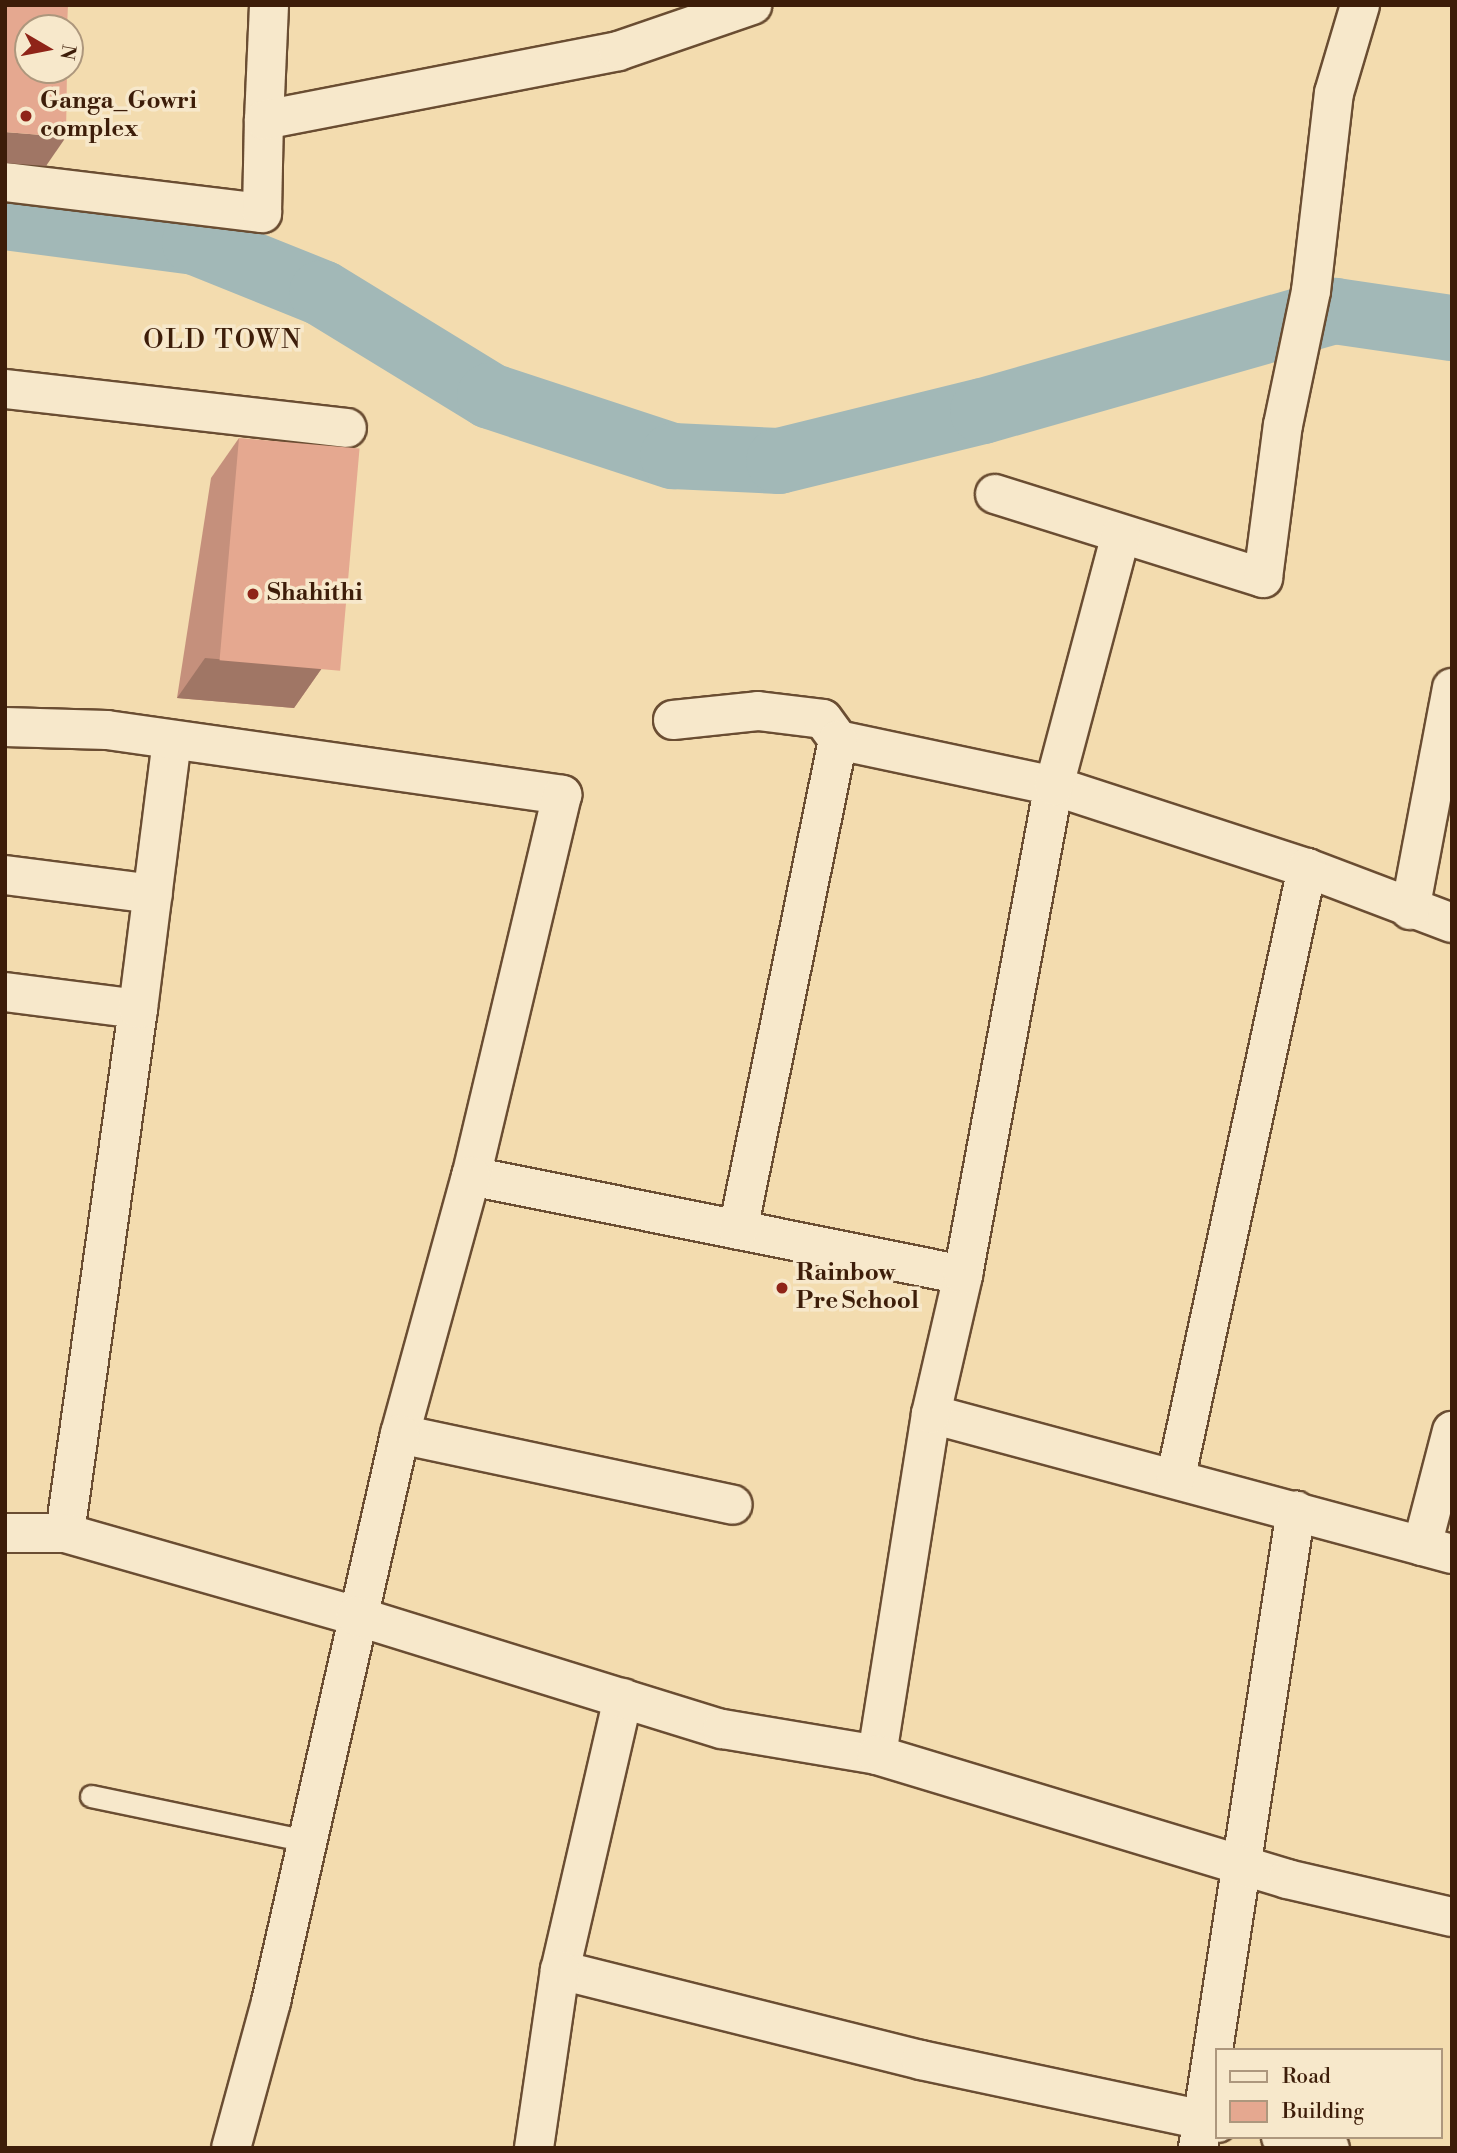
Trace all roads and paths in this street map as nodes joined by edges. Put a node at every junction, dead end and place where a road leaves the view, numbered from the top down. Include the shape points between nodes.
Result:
1 (269, 5) edge
2 (752, 5) edge
3 (1360, 5) edge
4 (264, 120) junction
5 (5, 182) edge
6 (5, 389) edge
7 (347, 428) dead end
8 (995, 494) dead end
9 (1121, 535) junction
10 (1452, 688) edge
11 (673, 720) dead end
12 (5, 727) edge
13 (172, 740) junction
14 (838, 740) junction
15 (1054, 786) junction
16 (1307, 868) junction
17 (5, 875) edge
18 (153, 894) junction
19 (1410, 911) junction
20 (1452, 923) edge
21 (5, 992) edge
22 (138, 1009) junction
23 (471, 1176) junction
24 (737, 1230) junction
25 (963, 1275) junction
26 (931, 1414) junction
27 (1452, 1431) edge
28 (400, 1434) junction
29 (1176, 1476) junction
30 (733, 1505) dead end
31 (1296, 1510) junction
32 (65, 1532) junction
33 (5, 1533) edge
34 (1437, 1550) edge
35 (356, 1616) junction
36 (623, 1698) junction
37 (877, 1755) junction
38 (91, 1796) dead end
39 (307, 1841) junction
40 (1239, 1865) junction
41 (1452, 1917) edge
42 (560, 1970) junction
43 (1217, 2048) edge
44 (1216, 2055) edge
45 (1207, 2130) edge
46 (1290, 2139) edge
47 (231, 2148) edge
48 (534, 2148) edge
49 (1330, 2148) edge

1 - 4 street
2 - 4 street via 618,51
3 - 9 street via 1334,93 1311,291 1283,425 1263,578
4 - 5 street via 262,213
6 - 7 street
8 - 9 street
9 - 15 street
10 - 19 street
11 - 14 street via 758,711 823,719
12 - 13 street via 107,730
13 - 18 street
13 - 23 street via 562,795
14 - 15 street
14 - 24 street
15 - 16 street
15 - 25 street
16 - 19 street
16 - 29 street
17 - 18 street
18 - 22 street
19 - 20 street
21 - 22 street
22 - 32 street
23 - 24 street
23 - 28 street
24 - 25 street
25 - 26 street
26 - 29 street
26 - 37 street
27 - 34 street
28 - 30 street
28 - 35 street
29 - 31 street
31 - 34 street
31 - 40 street
32 - 33 street
32 - 35 street
35 - 36 street
35 - 39 street
36 - 37 street via 722,1729
36 - 42 street
37 - 40 street
38 - 39 lane
39 - 47 street via 271,2002
40 - 41 street
40 - 43 street
42 - 45 street
42 - 48 street
44 - 45 street
46 - 49 street

